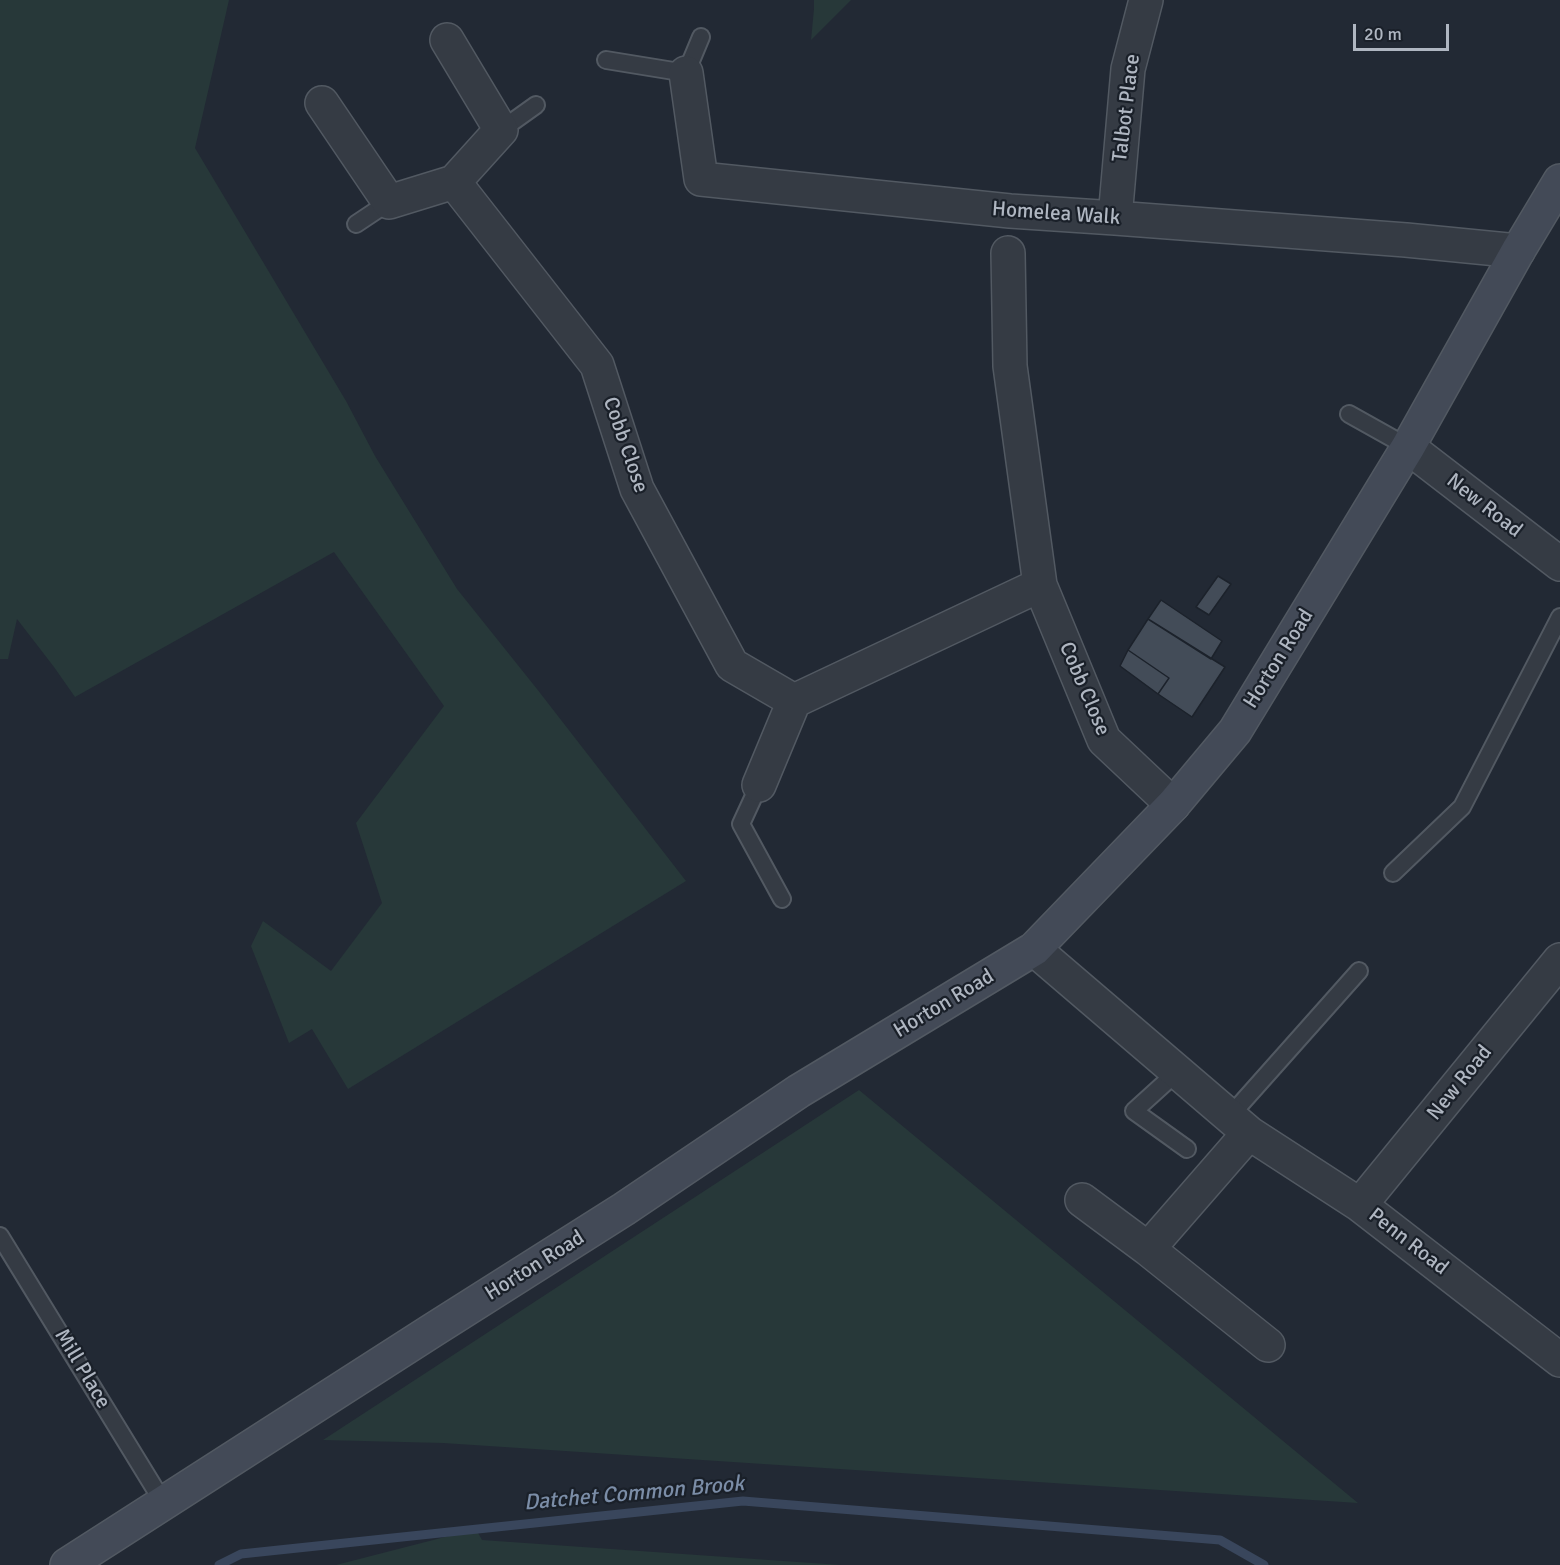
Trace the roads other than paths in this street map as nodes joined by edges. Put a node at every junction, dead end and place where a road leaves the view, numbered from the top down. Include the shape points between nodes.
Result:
1 (1146, 0) edge
2 (701, 37) dead end
3 (447, 40) dead end
4 (606, 60) dead end
5 (686, 73) junction
6 (322, 103) dead end
7 (536, 105) dead end
8 (501, 130) junction
9 (454, 182) junction
10 (1559, 183) edge
11 (389, 202) junction
12 (1115, 218) junction
13 (356, 224) dead end
14 (1518, 251) junction
15 (1008, 253) dead end
16 (1349, 414) dead end
17 (1408, 447) junction
18 (1559, 561) edge
19 (1040, 585) junction
20 (1560, 617) edge
21 (794, 701) junction
22 (759, 785) joint
23 (1173, 806) junction
24 (1393, 873) dead end
25 (782, 899) dead end
26 (1034, 949) junction
27 (1560, 960) edge
28 (1359, 971) dead end
29 (1177, 1072) junction
30 (1239, 1125) junction
31 (1187, 1149) dead end
32 (1083, 1200) dead end
33 (1360, 1205) junction
34 (0, 1236) edge
35 (1148, 1249) junction
36 (1268, 1345) dead end
37 (1560, 1360) edge
38 (163, 1502) junction
39 (67, 1565) edge

1 - 12 street, Talbot Place via 1128,69
2 - 5 lane
3 - 8 street
4 - 5 lane
5 - 12 street, Homelea Walk via 701,179 1010,212
6 - 11 street
7 - 8 lane
8 - 9 street
9 - 11 street
9 - 21 street, Cobb Close via 597,365 637,489 732,665
10 - 14 main road, Horton Road
11 - 13 lane
12 - 14 street, Homelea Walk
14 - 17 main road, Horton Road
15 - 19 street, Cobb Close via 1010,366
16 - 17 lane
17 - 18 street, New Road
17 - 23 main road, Horton Road via 1235,730
19 - 21 street
19 - 23 street, Cobb Close via 1104,740
20 - 24 lane via 1462,807
21 - 22 street
22 - 25 lane via 741,824
23 - 26 main road, Horton Road
26 - 29 street, Penn Road
26 - 38 main road, Horton Road via 799,1091 624,1209
27 - 33 street, New Road
28 - 30 lane
29 - 30 street, Penn Road
29 - 31 lane via 1134,1111
30 - 33 street, Penn Road
30 - 35 street
32 - 35 street
33 - 37 street, Penn Road
34 - 38 lane, Mill Place
35 - 36 street
38 - 39 main road, Horton Road

